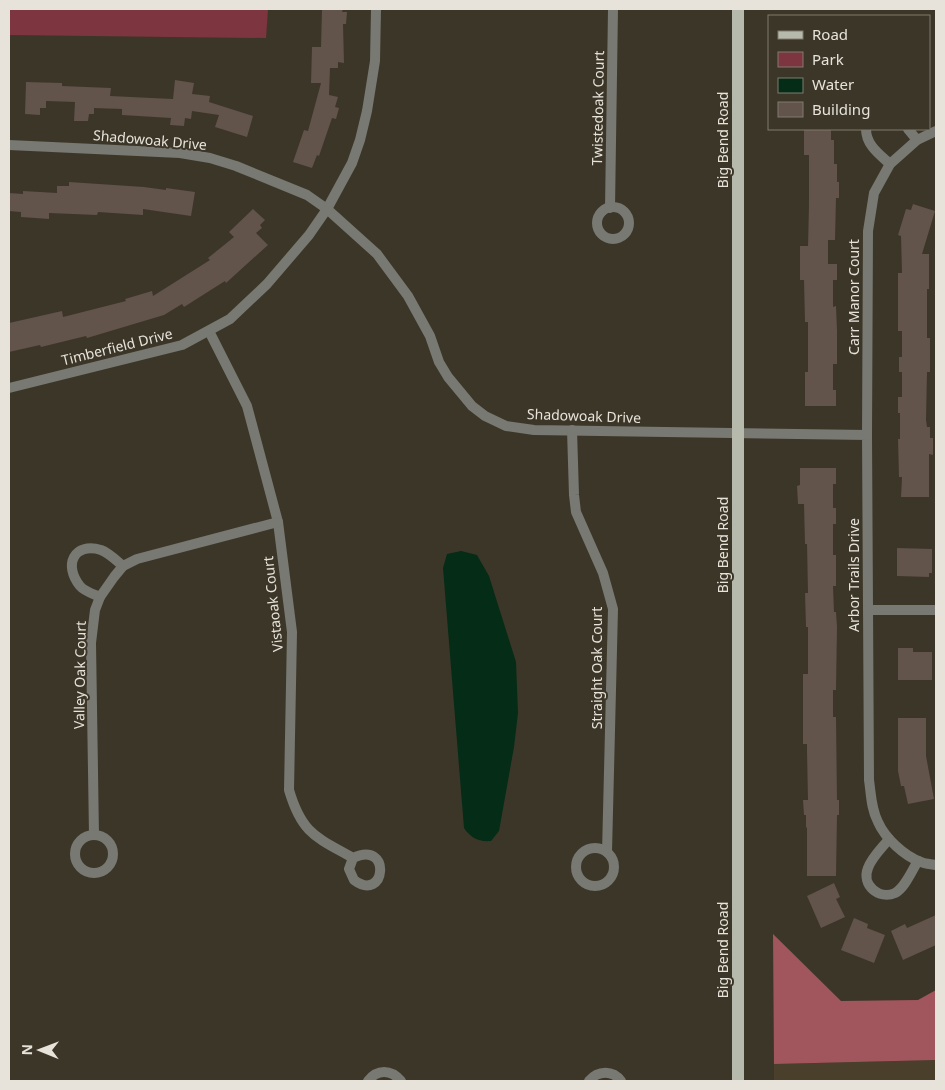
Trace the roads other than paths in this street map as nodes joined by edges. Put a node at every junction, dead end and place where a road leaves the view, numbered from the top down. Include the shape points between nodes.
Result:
1 (376, 9) edge
2 (613, 9) edge
3 (738, 9) edge
4 (866, 130) edge
5 (909, 130) edge
6 (936, 131) edge
7 (916, 140) junction
8 (9, 145) edge
9 (890, 164) junction
10 (610, 208) dead end
11 (327, 209) junction
12 (209, 331) junction
13 (9, 388) edge
14 (572, 430) junction
15 (738, 434) junction
16 (867, 435) junction
17 (278, 522) junction
18 (123, 566) junction
19 (100, 597) junction
20 (868, 610) junction
21 (936, 610) edge
22 (94, 835) dead end
23 (889, 839) junction
24 (607, 852) dead end
25 (353, 858) dead end
26 (918, 861) junction
27 (936, 865) edge
28 (368, 1081) edge
29 (401, 1081) edge
30 (589, 1081) edge
31 (621, 1081) edge
32 (738, 1081) edge

1 - 11 street, Timberfield Drive via 375,61 360,140
2 - 10 street, Twistedoak Court
3 - 15 main road, Big Bend Road
4 - 9 street via 869,143
5 - 7 street
6 - 7 street, Carr Manor Court
7 - 9 street, Carr Manor Court
8 - 11 street, Shadowoak Drive via 152,151 210,158 307,195
9 - 16 street, Carr Manor Court via 874,193 868,231
11 - 12 street, Timberfield Drive via 261,290 230,318
11 - 14 street, Shadowoak Drive via 390,270 430,336 438,362 472,406 506,426
12 - 13 street, Timberfield Drive via 182,345
12 - 17 street, Vistaoak Court via 247,406
14 - 15 street, Shadowoak Drive
14 - 24 street, Straight Oak Court via 576,512 603,573 613,610
15 - 16 street
15 - 32 main road, Big Bend Road
16 - 20 street, Arbor Trails Drive
17 - 18 street, Valley Oak Court via 145,557
17 - 25 street, Vistaoak Court via 292,632 289,790 302,822 316,837
18 - 19 street, Valley Oak Court
18 - 19 street via 101,550 89,548 75,554 72,574 81,588
19 - 22 street, Valley Oak Court via 91,643
20 - 21 street
20 - 23 street, Arbor Trails Drive via 869,780 878,822
23 - 26 street, Arbor Trails Drive
23 - 26 street via 867,869 867,882 873,890 886,895 896,892
26 - 27 street, Arbor Trails Drive
28 - 29 street via 383,1072 395,1075
30 - 31 street via 606,1072

